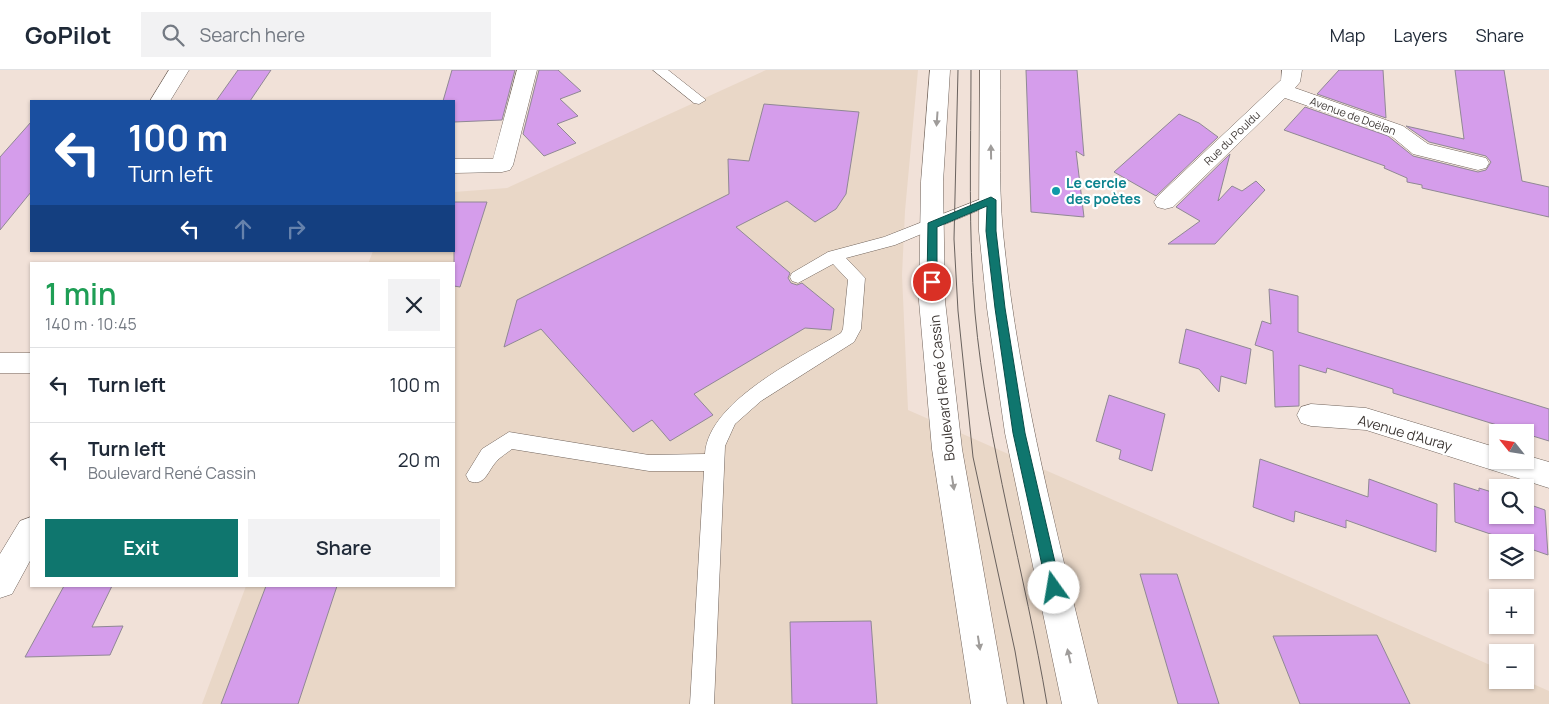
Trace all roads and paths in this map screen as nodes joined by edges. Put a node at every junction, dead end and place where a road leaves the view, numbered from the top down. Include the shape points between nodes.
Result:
1 (179, 70) edge
2 (527, 70) edge
3 (660, 70) edge
4 (940, 70) edge
5 (990, 70) edge
6 (1292, 70) edge
7 (1281, 90) junction
8 (161, 100) edge
9 (699, 100) dead end
10 (1478, 163) dead end
11 (455, 166) edge
12 (991, 200) junction
13 (1165, 202) dead end
14 (932, 226) junction
15 (834, 256) junction
16 (798, 277) dead end
17 (30, 362) edge
18 (0, 363) edge
19 (1311, 415) dead end
20 (1489, 457) edge
21 (714, 462) junction
22 (1529, 469) edge
23 (476, 475) dead end
24 (1549, 475) edge
25 (30, 533) edge
26 (0, 583) edge
27 (702, 704) edge
28 (989, 704) edge
29 (1080, 704) edge

1 - 8 main road
2 - 11 main road via 502,165
3 - 9 lane
4 -> 14 main road, Boulevard René Cassin
12 -> 5 main road
6 - 7 main road, Rue du Pouldu via 1290,82
7 - 10 main road, Avenue de Doëlan via 1396,130 1421,149
7 - 13 main road, Rue du Pouldu
12 - 14 lane
29 -> 12 main road via 1019,433 1000,308 991,231
14 - 15 lane
14 -> 28 main road, Boulevard René Cassin via 932,301 947,449
15 - 16 lane
15 - 21 lane via 857,278 852,329 848,337 754,396 728,419 715,446
17 - 18 main road
19 - 20 main road, Avenue d'Auray via 1366,419
21 - 23 lane via 649,462 509,440 489,455
21 - 27 lane
22 - 24 main road, Avenue d'Auray
25 - 26 main road

